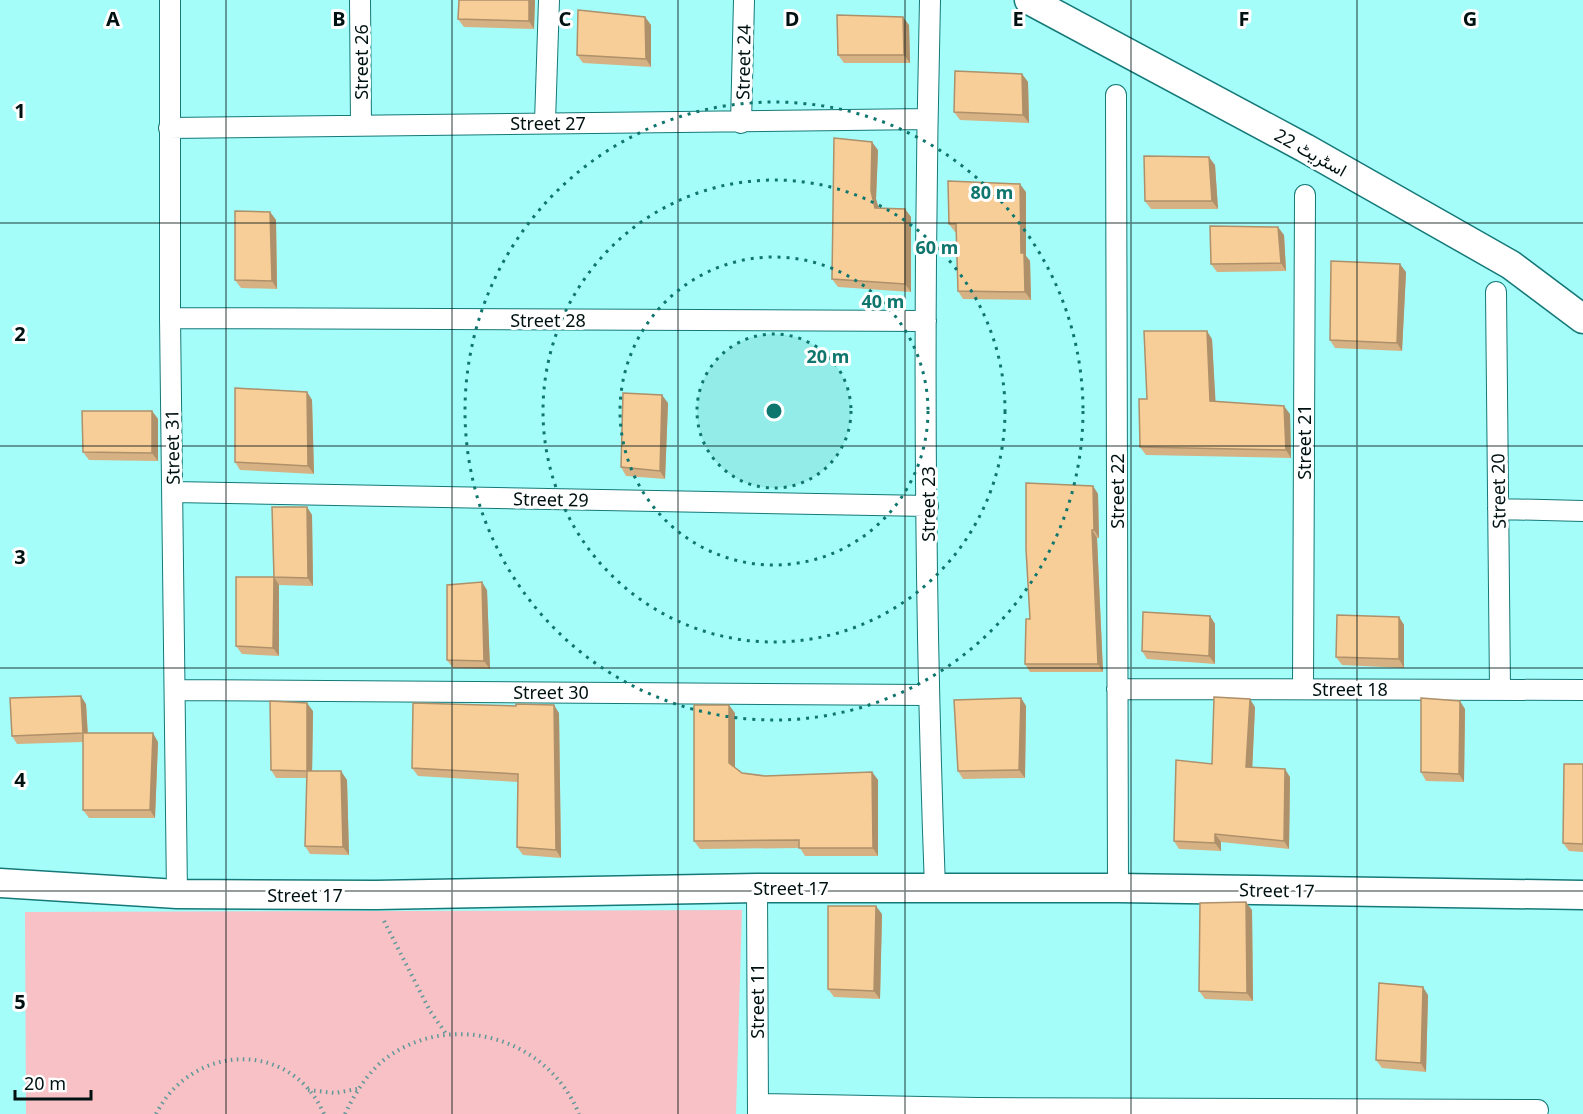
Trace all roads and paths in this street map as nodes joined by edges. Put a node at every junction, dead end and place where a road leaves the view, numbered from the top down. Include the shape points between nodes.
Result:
1 (170, 0) edge
2 (360, 0) edge
3 (549, 0) edge
4 (744, 0) edge
5 (930, 0) edge
6 (1029, 0) edge
7 (1116, 95) dead end
8 (927, 119) junction
9 (545, 122) junction
10 (741, 123) junction
11 (361, 125) junction
12 (169, 128) junction
13 (1305, 195) dead end
14 (1496, 292) dead end
15 (170, 318) junction
16 (1583, 319) edge
17 (926, 321) junction
18 (173, 492) junction
19 (928, 506) junction
20 (1498, 509) junction
21 (1583, 511) edge
22 (1117, 689) junction
23 (1303, 689) junction
24 (1500, 689) junction
25 (175, 690) junction
26 (1583, 690) edge
27 (928, 695) junction
28 (0, 883) edge
29 (757, 888) junction
30 (935, 888) junction
31 (1118, 888) junction
32 (177, 894) junction
33 (1583, 895) edge
34 (386, 929) dead end
35 (447, 1035) junction
36 (357, 1089) junction
37 (308, 1090) junction
38 (758, 1109) edge
39 (1538, 1110) dead end
40 (978, 1111) edge
41 (1189, 1111) edge
42 (156, 1114) edge
43 (324, 1114) edge
44 (345, 1114) edge
45 (579, 1114) edge

1 - 12 street, Street 31
2 - 11 street, Street 26
3 - 9 street
4 - 10 street, Street 24
5 - 8 street, Street 23
6 - 16 street, اسٹریٹ 22 via 1491,253
7 - 22 street, Street 22
8 - 10 street, Street 27
8 - 17 street, Street 23
9 - 10 street, Street 27
9 - 11 street, Street 27
11 - 12 street, Street 27
12 - 15 street, Street 31
13 - 23 street, Street 21
14 - 20 street, Street 20
15 - 17 street, Street 28
15 - 18 street, Street 31
17 - 19 street, Street 23
18 - 19 street, Street 29
18 - 25 street, Street 31
19 - 27 street, Street 23
20 - 21 street
20 - 24 street, Street 20
22 - 23 street, Street 18
22 - 31 street, Street 22
23 - 24 street, Street 18
24 - 26 street, Street 18
25 - 27 street, Street 30
25 - 32 street, Street 31
27 - 30 street, Street 23
28 - 32 street, Street 17
29 - 30 street, Street 17
29 - 32 street, Street 17 via 376,896
29 - 38 street, Street 11
30 - 31 street, Street 17
31 - 33 street, Street 17
34 - 35 path
35 - 36 path via 426,1038 388,1056
35 - 45 path via 468,1033 509,1042 544,1063 571,1094
36 - 37 path via 335,1093
36 - 44 path
37 - 42 path via 273,1065 244,1059 215,1062 188,1074 166,1096
37 - 43 path
38 - 40 street
39 - 41 street
40 - 41 street

